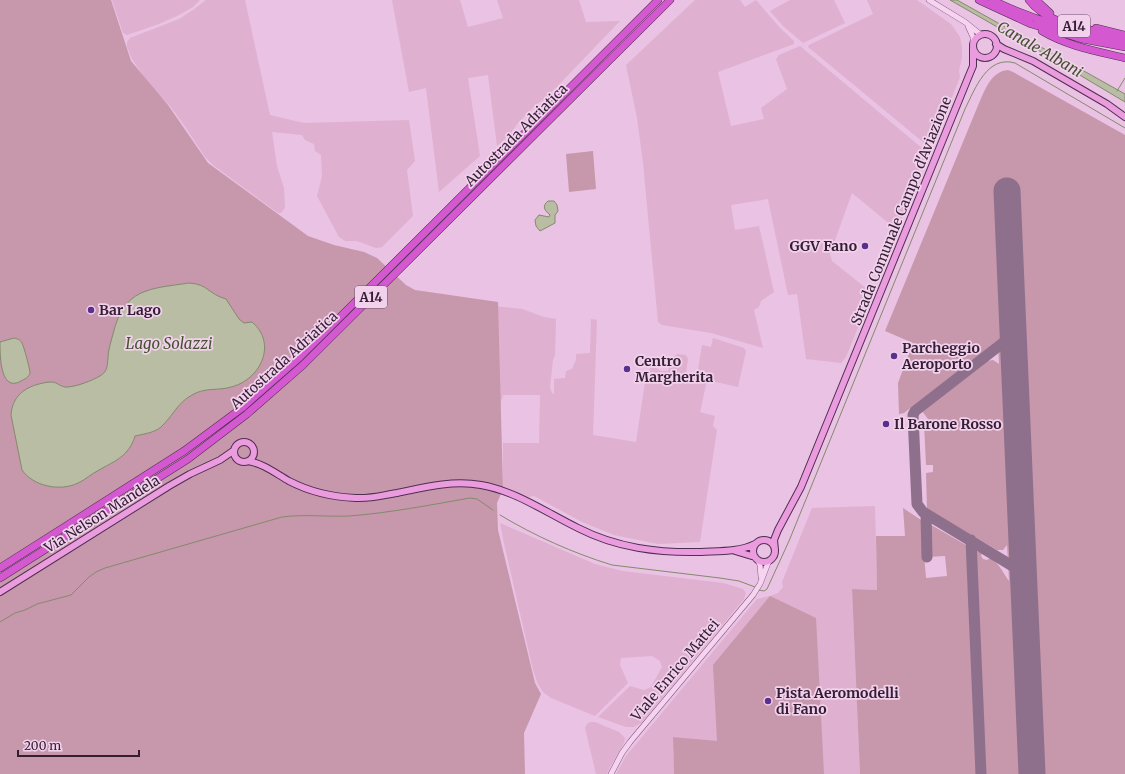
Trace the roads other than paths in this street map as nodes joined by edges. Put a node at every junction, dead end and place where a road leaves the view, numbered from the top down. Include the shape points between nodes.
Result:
1 (658, 0) edge
2 (670, 0) edge
3 (929, 0) edge
4 (979, 0) edge
5 (992, 0) edge
6 (1029, 0) edge
7 (1036, 0) edge
8 (965, 22) junction
9 (1031, 24) junction
10 (981, 35) junction
11 (1125, 36) edge
12 (1125, 41) edge
13 (996, 44) junction
14 (973, 46) junction
15 (1125, 47) edge
16 (994, 52) junction
17 (1016, 53) junction
18 (988, 57) junction
19 (1125, 58) edge
20 (973, 66) junction
21 (1125, 117) edge
22 (233, 450) junction
23 (254, 453) junction
24 (220, 460) junction
25 (236, 460) junction
26 (248, 461) junction
27 (264, 466) junction
28 (778, 530) junction
29 (766, 540) junction
30 (755, 544) junction
31 (734, 550) junction
32 (775, 550) junction
33 (756, 558) junction
34 (771, 559) junction
35 (0, 568) edge
36 (0, 578) edge
37 (760, 584) junction
38 (0, 592) edge
39 (611, 774) edge

1 - 35 highway, Autostrada Adriatica / A14 via 294,362 242,408 184,451
2 - 36 highway, Autostrada Adriatica / A14 via 303,365 247,414 188,459
3 - 8 street
4 - 9 highway
5 - 12 highway via 1054,25
6 - 11 highway, A14 via 1041,12 1057,20
7 - 11 highway, A14 via 1050,13 1065,20
8 - 10 street
8 - 14 street via 971,31
9 - 15 highway via 1082,39
9 - 19 highway via 1068,44
10 - 13 main road via 991,36
10 - 14 main road via 977,37
13 - 16 main road
13 - 17 main road
14 - 18 main road via 979,56
14 - 20 main road, Strada Comunale Campo d'Aviazione
16 - 17 main road
16 - 18 main road
17 - 21 main road via 1107,104
18 - 20 main road via 980,59
20 - 28 main road, Strada Comunale Campo d'Aviazione via 801,487
22 - 23 main road via 237,444 244,442 251,445
22 - 24 main road, Via Nelson Mandela
22 - 25 main road
23 - 26 main road
23 - 27 main road
24 - 25 main road, Via Nelson Mandela
24 - 38 main road, Via Nelson Mandela via 169,486
25 - 26 main road
26 - 27 main road
27 - 31 main road via 307,489 323,494 357,498 376,497 444,484 472,483 514,496 578,529 635,548 684,552
28 - 29 main road
28 - 32 main road via 774,540
29 - 30 main road
29 - 32 main road
30 - 31 main road
30 - 33 main road via 753,549
31 - 33 main road
32 - 34 main road
33 - 34 main road via 764,562
33 - 37 street via 762,574
34 - 37 street, Viale Enrico Mattei
37 - 39 street, Viale Enrico Mattei via 633,738

